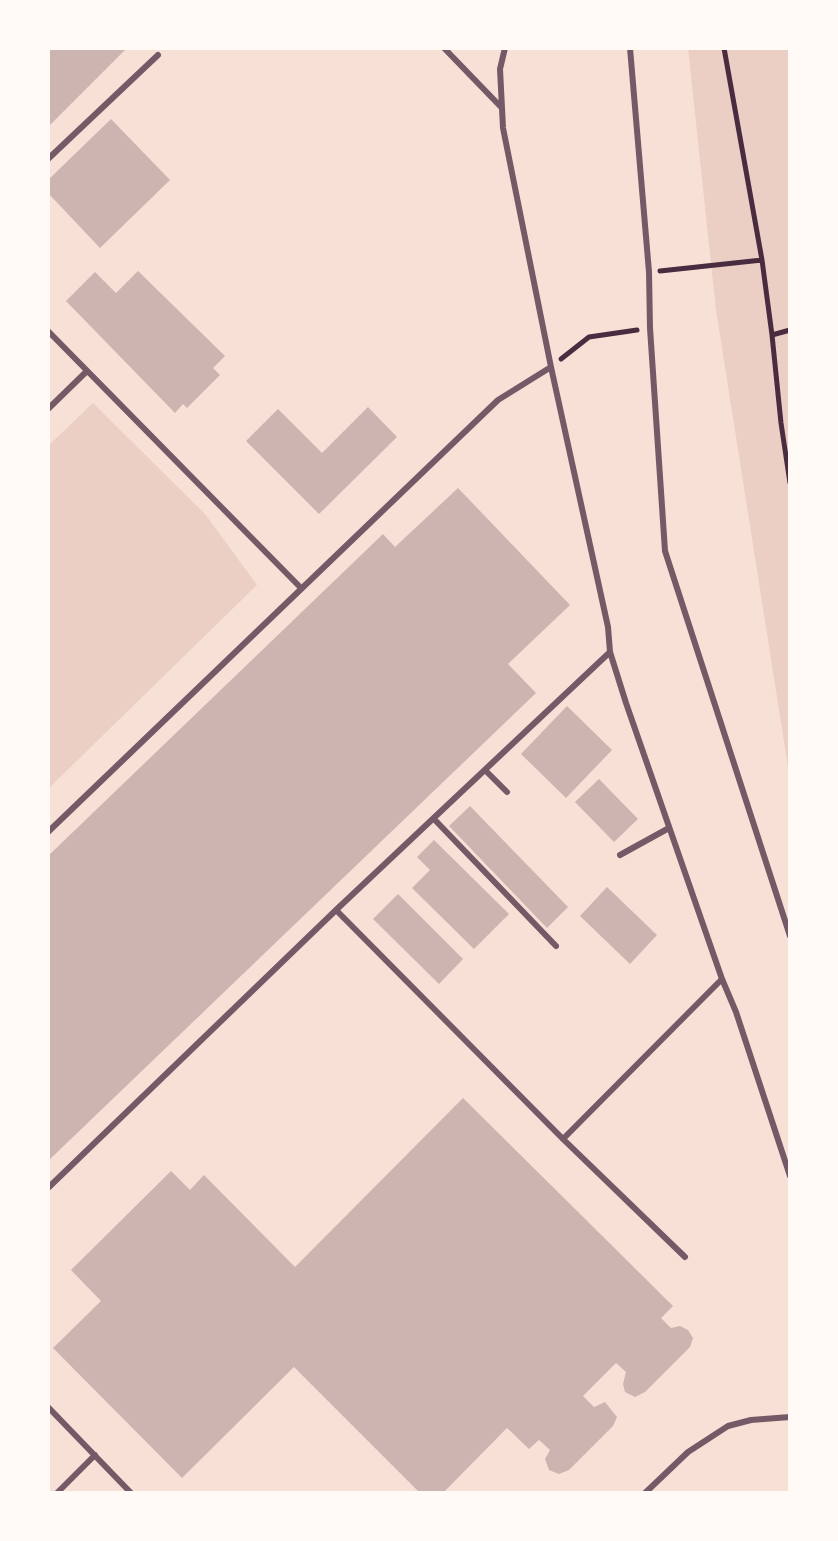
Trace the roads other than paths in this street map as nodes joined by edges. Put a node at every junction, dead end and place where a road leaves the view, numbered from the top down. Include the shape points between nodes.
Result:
1 (444, 48) edge
2 (505, 48) edge
3 (630, 48) edge
4 (158, 55) dead end
5 (502, 107) junction
6 (48, 159) edge
7 (48, 331) edge
8 (551, 367) junction
9 (87, 370) junction
10 (48, 409) edge
11 (302, 588) junction
12 (610, 652) junction
13 (485, 770) junction
14 (508, 792) dead end
15 (434, 819) junction
16 (669, 828) junction
17 (48, 832) edge
18 (620, 855) dead end
19 (336, 910) junction
20 (790, 936) edge
21 (556, 946) dead end
22 (722, 979) junction
23 (564, 1140) junction
24 (790, 1176) edge
25 (48, 1188) edge
26 (685, 1256) dead end
27 (48, 1407) edge
28 (790, 1416) edge
29 (95, 1455) junction
30 (56, 1494) edge
31 (132, 1494) edge
32 (644, 1494) edge

1 - 5 lane
2 - 5 lane
3 - 20 lane via 666,551
4 - 6 lane
5 - 8 lane
7 - 9 lane
8 - 11 lane via 498,400
8 - 12 lane
9 - 10 lane
9 - 11 lane
11 - 17 lane
12 - 13 lane
12 - 16 lane
13 - 14 lane
13 - 15 lane
15 - 19 lane
15 - 21 lane
16 - 18 lane
16 - 22 lane
19 - 23 lane
19 - 25 lane
22 - 23 lane
22 - 24 lane
23 - 26 lane
27 - 29 lane
28 - 32 lane via 728,1426
29 - 30 lane
29 - 31 lane

